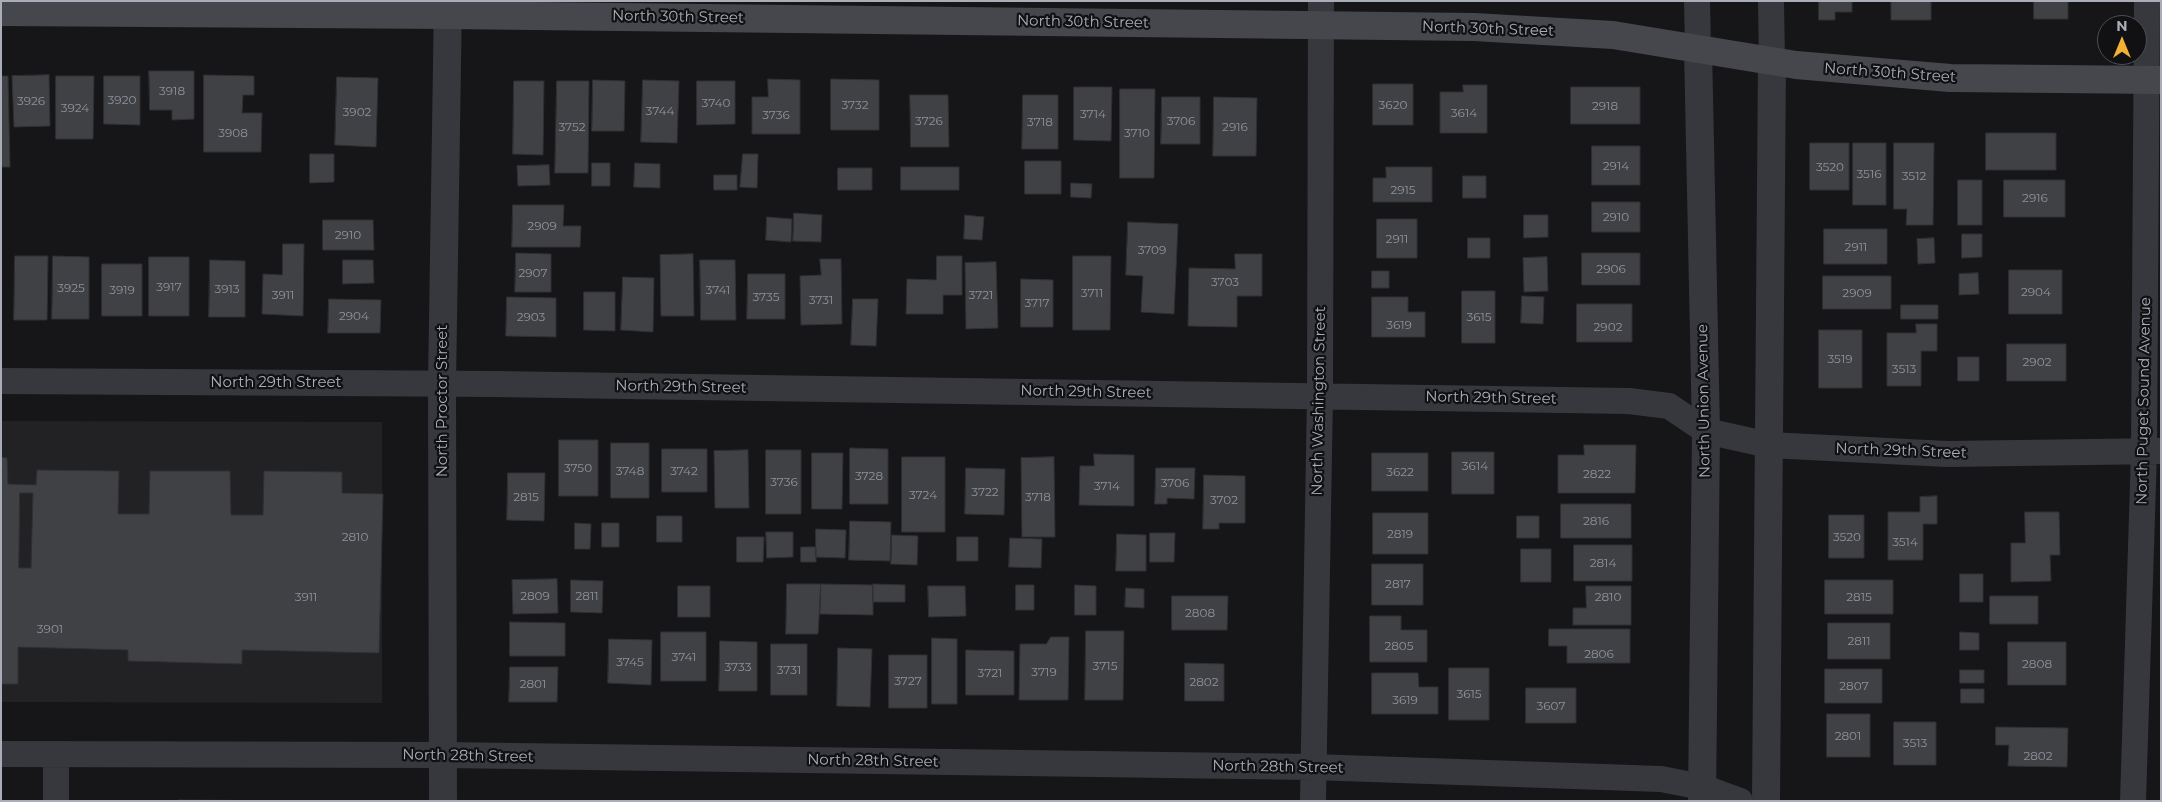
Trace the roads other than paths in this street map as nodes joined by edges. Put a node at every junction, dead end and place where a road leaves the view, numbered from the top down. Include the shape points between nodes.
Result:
1 (1697, 1) edge
2 (1771, 1) edge
3 (2146, 1) edge
4 (448, 8) edge
5 (1, 12) edge
6 (1321, 13) edge
7 (1698, 48) junction
8 (1772, 62) junction
9 (2153, 80) edge
10 (1, 381) edge
11 (442, 384) junction
12 (1320, 395) junction
13 (1706, 431) junction
14 (1769, 445) junction
15 (2153, 452) edge
16 (1, 754) edge
17 (56, 755) junction
18 (443, 755) junction
19 (1313, 766) junction
20 (1702, 794) edge
21 (56, 801) edge
22 (443, 801) edge
23 (1313, 801) edge
24 (1740, 801) edge
25 (1766, 801) edge
26 (2133, 801) edge

1 - 7 street, North Union Avenue
2 - 8 street
3 - 9 street, North Puget Sound Avenue
4 - 5 main road, North 30th Street
4 - 6 main road, North 30th Street
4 - 11 street, North Proctor Street
6 - 7 main road, North 30th Street via 1613,35
6 - 12 street, North Washington Street
7 - 8 main road, North 30th Street
7 - 13 street, North Union Avenue
8 - 9 main road, North 30th Street via 1950,78
8 - 14 street
9 - 15 street, North Puget Sound Avenue
10 - 11 street, North 29th Street
11 - 12 street, North 29th Street
11 - 18 street, North Proctor Street
12 - 13 street, North 29th Street via 1629,401 1669,406
12 - 19 street, North Washington Street
13 - 14 street, North 29th Street
13 - 20 street, North Union Avenue
14 - 15 street, North 29th Street via 1947,454
14 - 25 street
15 - 26 street, North Puget Sound Avenue
16 - 17 street, North 28th Street
17 - 18 street, North 28th Street
17 - 21 street
18 - 19 street, North 28th Street
18 - 22 street, North Proctor Street
19 - 20 street, North 28th Street via 1661,779
19 - 23 street, North Washington Street
20 - 24 street, North 28th Street

